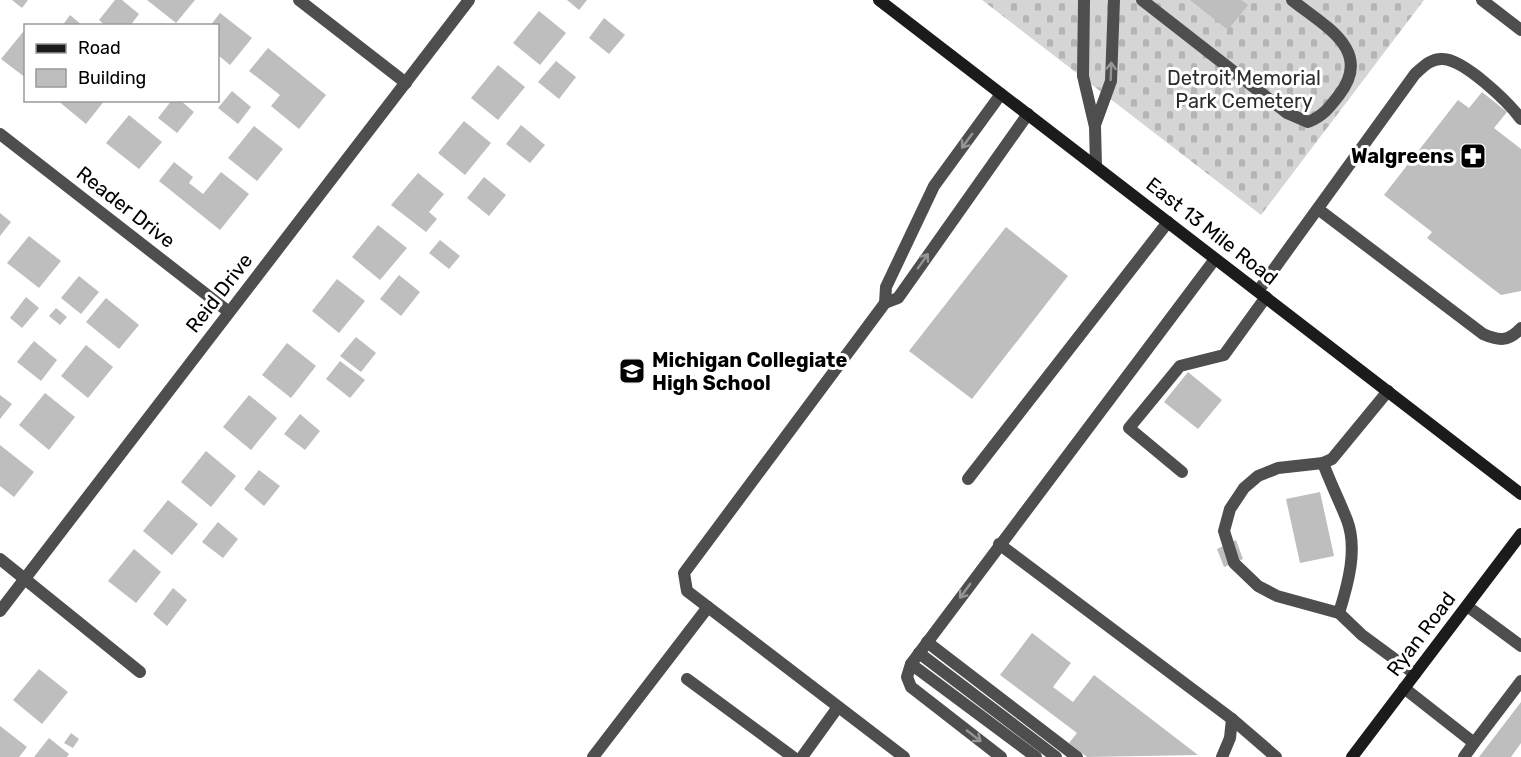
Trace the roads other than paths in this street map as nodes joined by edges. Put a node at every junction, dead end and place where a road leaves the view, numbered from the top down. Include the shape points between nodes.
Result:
1 (299, 0) edge
2 (469, 0) edge
3 (879, 0) edge
4 (1084, 0) edge
5 (1113, 0) edge
6 (1142, 0) edge
7 (1292, 0) edge
8 (1482, 0) edge
9 (1521, 30) edge
10 (405, 83) junction
11 (1001, 94) junction
12 (1028, 114) junction
13 (1521, 119) edge
14 (1095, 127) junction
15 (0, 134) edge
16 (1095, 166) junction
17 (1318, 209) junction
18 (1168, 222) junction
19 (1215, 259) junction
20 (1262, 294) junction
21 (885, 303) junction
22 (229, 312) junction
23 (1521, 328) edge
24 (1388, 391) junction
25 (1323, 462) junction
26 (1182, 472) dead end
27 (968, 479) dead end
28 (1521, 494) edge
29 (1521, 534) edge
30 (999, 544) junction
31 (0, 559) edge
32 (24, 577) junction
33 (1467, 606) junction
34 (708, 607) junction
35 (0, 611) edge
36 (1339, 613) junction
37 (927, 642) junction
38 (1521, 646) edge
39 (919, 653) junction
40 (911, 664) junction
41 (140, 672) dead end
42 (1415, 675) junction
43 (687, 679) dead end
44 (1521, 681) edge
45 (1404, 688) junction
46 (838, 707) junction
47 (1232, 719) junction
48 (1474, 743) junction
49 (593, 757) edge
50 (793, 757) edge
51 (802, 757) edge
52 (904, 757) edge
53 (1001, 757) edge
54 (1036, 757) edge
55 (1056, 757) edge
56 (1077, 757) edge
57 (1222, 757) edge
58 (1276, 757) edge
59 (1352, 757) edge
60 (1464, 757) edge

1 - 10 street
2 - 10 street, Reid Drive
3 - 11 main road, East 13 Mile Road
4 - 14 street via 1083,76
14 -> 5 street via 1111,81
6 - 7 street via 1287,113 1308,122 1322,116 1350,81 1352,60 1342,40
8 - 9 street
10 - 22 street, Reid Drive
11 - 12 main road, East 13 Mile Road
11 -> 21 street via 934,186 886,286
12 - 16 main road, East 13 Mile Road
21 -> 12 street via 898,298
13 - 17 street via 1494,91 1460,66 1444,59 1429,62 1415,74
14 - 16 street
15 - 22 street, Reader Drive
16 - 18 main road, East 13 Mile Road
17 - 20 street
17 - 23 street via 1483,334 1499,340 1512,338
18 - 19 main road, East 13 Mile Road
18 - 27 street
19 - 20 main road, East 13 Mile Road
19 - 30 street
20 - 24 main road, East 13 Mile Road
20 - 26 street via 1224,355 1180,366 1129,429
21 - 34 street via 684,573 687,591
22 - 32 street, Reid Drive
24 - 25 street via 1332,459
24 - 28 main road, East 13 Mile Road
25 - 36 street via 1348,522 1349,580
25 - 36 street via 1278,468 1258,476 1230,509 1224,531 1234,563 1258,586 1276,596
29 - 33 main road, Ryan Road
30 -> 37 street
30 - 47 street
31 - 32 street
32 - 35 street, Reid Drive
32 - 41 street
33 - 38 street
33 - 42 main road, Ryan Road
34 - 46 street
34 - 49 street
36 - 42 street
37 - 39 street
37 - 56 street
39 - 40 street
39 - 55 street
40 -> 53 street via 907,677 911,687
40 - 54 street
42 - 45 main road, Ryan Road
43 - 50 street
44 - 48 street via 1506,711
45 - 48 street
45 - 59 main road, Ryan Road
46 - 51 street
46 - 52 street
47 - 57 street
47 - 58 street
48 - 60 street

